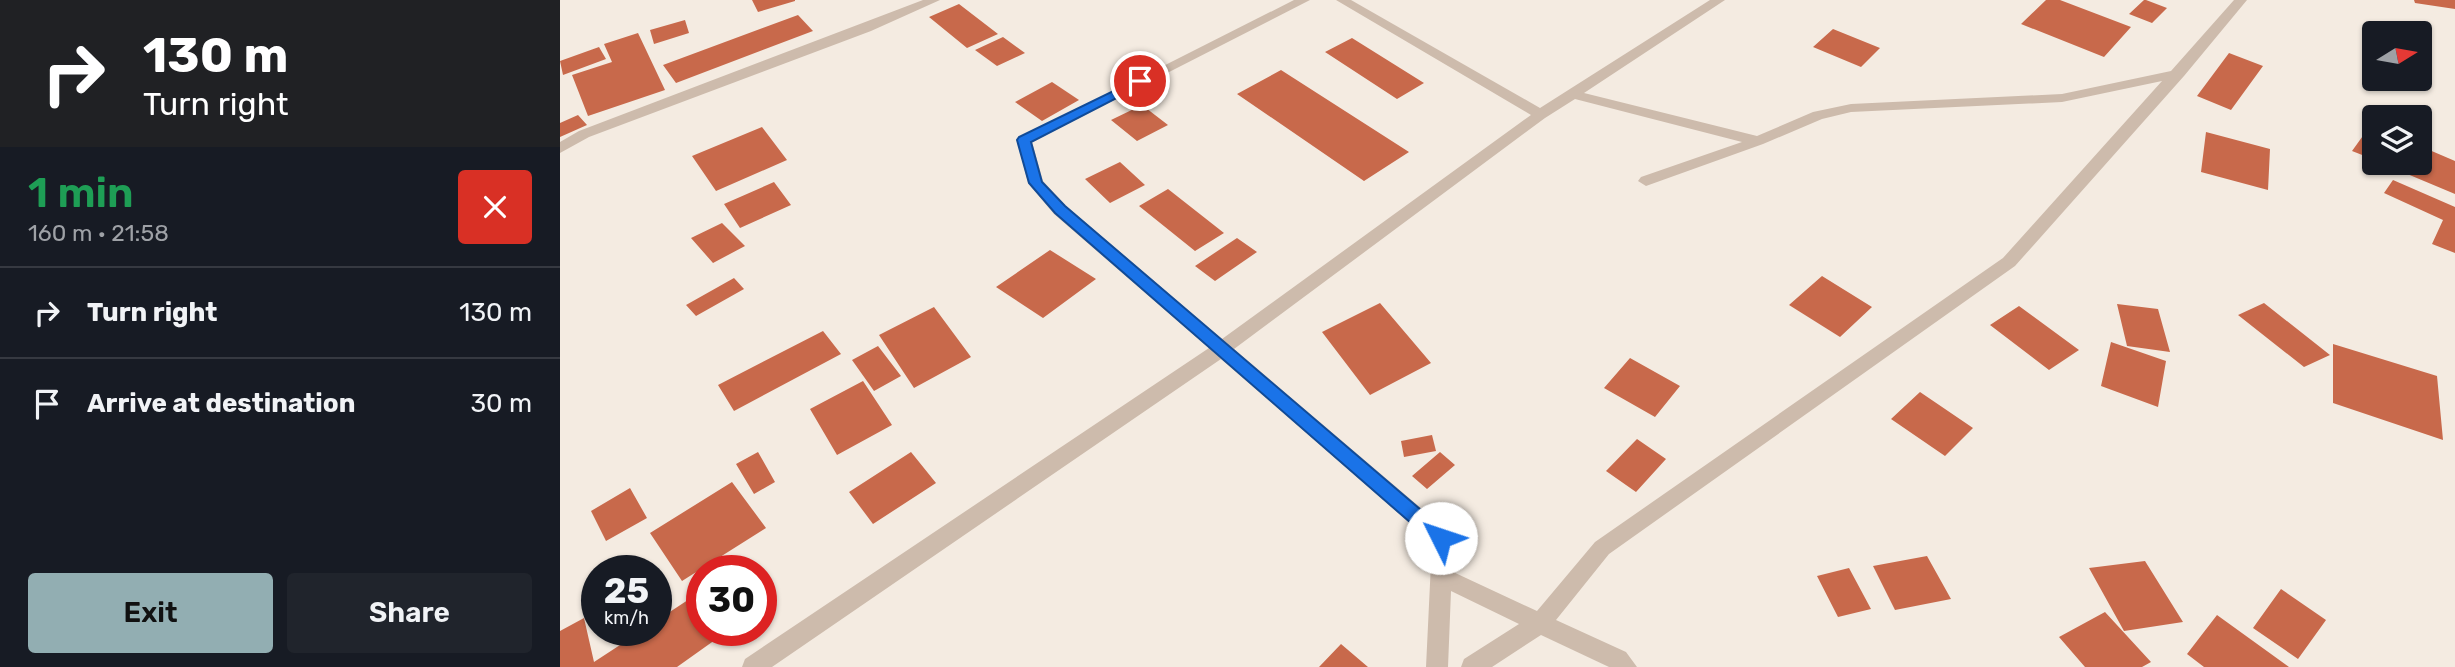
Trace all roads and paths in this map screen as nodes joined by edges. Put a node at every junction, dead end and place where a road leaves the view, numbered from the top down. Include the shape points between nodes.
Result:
1 (933, 0) edge
2 (1304, 0) edge
3 (1342, 0) edge
4 (1719, 0) edge
5 (2241, 0) edge
6 (2179, 73) junction
7 (1573, 94) junction
8 (1540, 115) junction
9 (1758, 141) junction
10 (560, 148) edge
11 (1646, 181) dead end
12 (1223, 348) junction
13 (1440, 576) junction
14 (1540, 623) junction
15 (752, 667) edge
16 (1437, 667) edge
17 (1472, 667) edge
18 (1626, 667) edge

1 - 10 street via 584,134
2 - 12 street via 1024,140 1035,183 1060,210
3 - 8 street
4 - 7 street
5 - 6 street
6 - 9 street via 2062,98 1851,108 1818,115
6 - 14 street via 2009,262 1602,548
7 - 8 street
7 - 9 street
8 - 12 street
9 - 11 street
12 - 13 street via 1441,538
12 - 15 street
13 - 14 street
13 - 16 street
14 - 17 street
14 - 18 street

